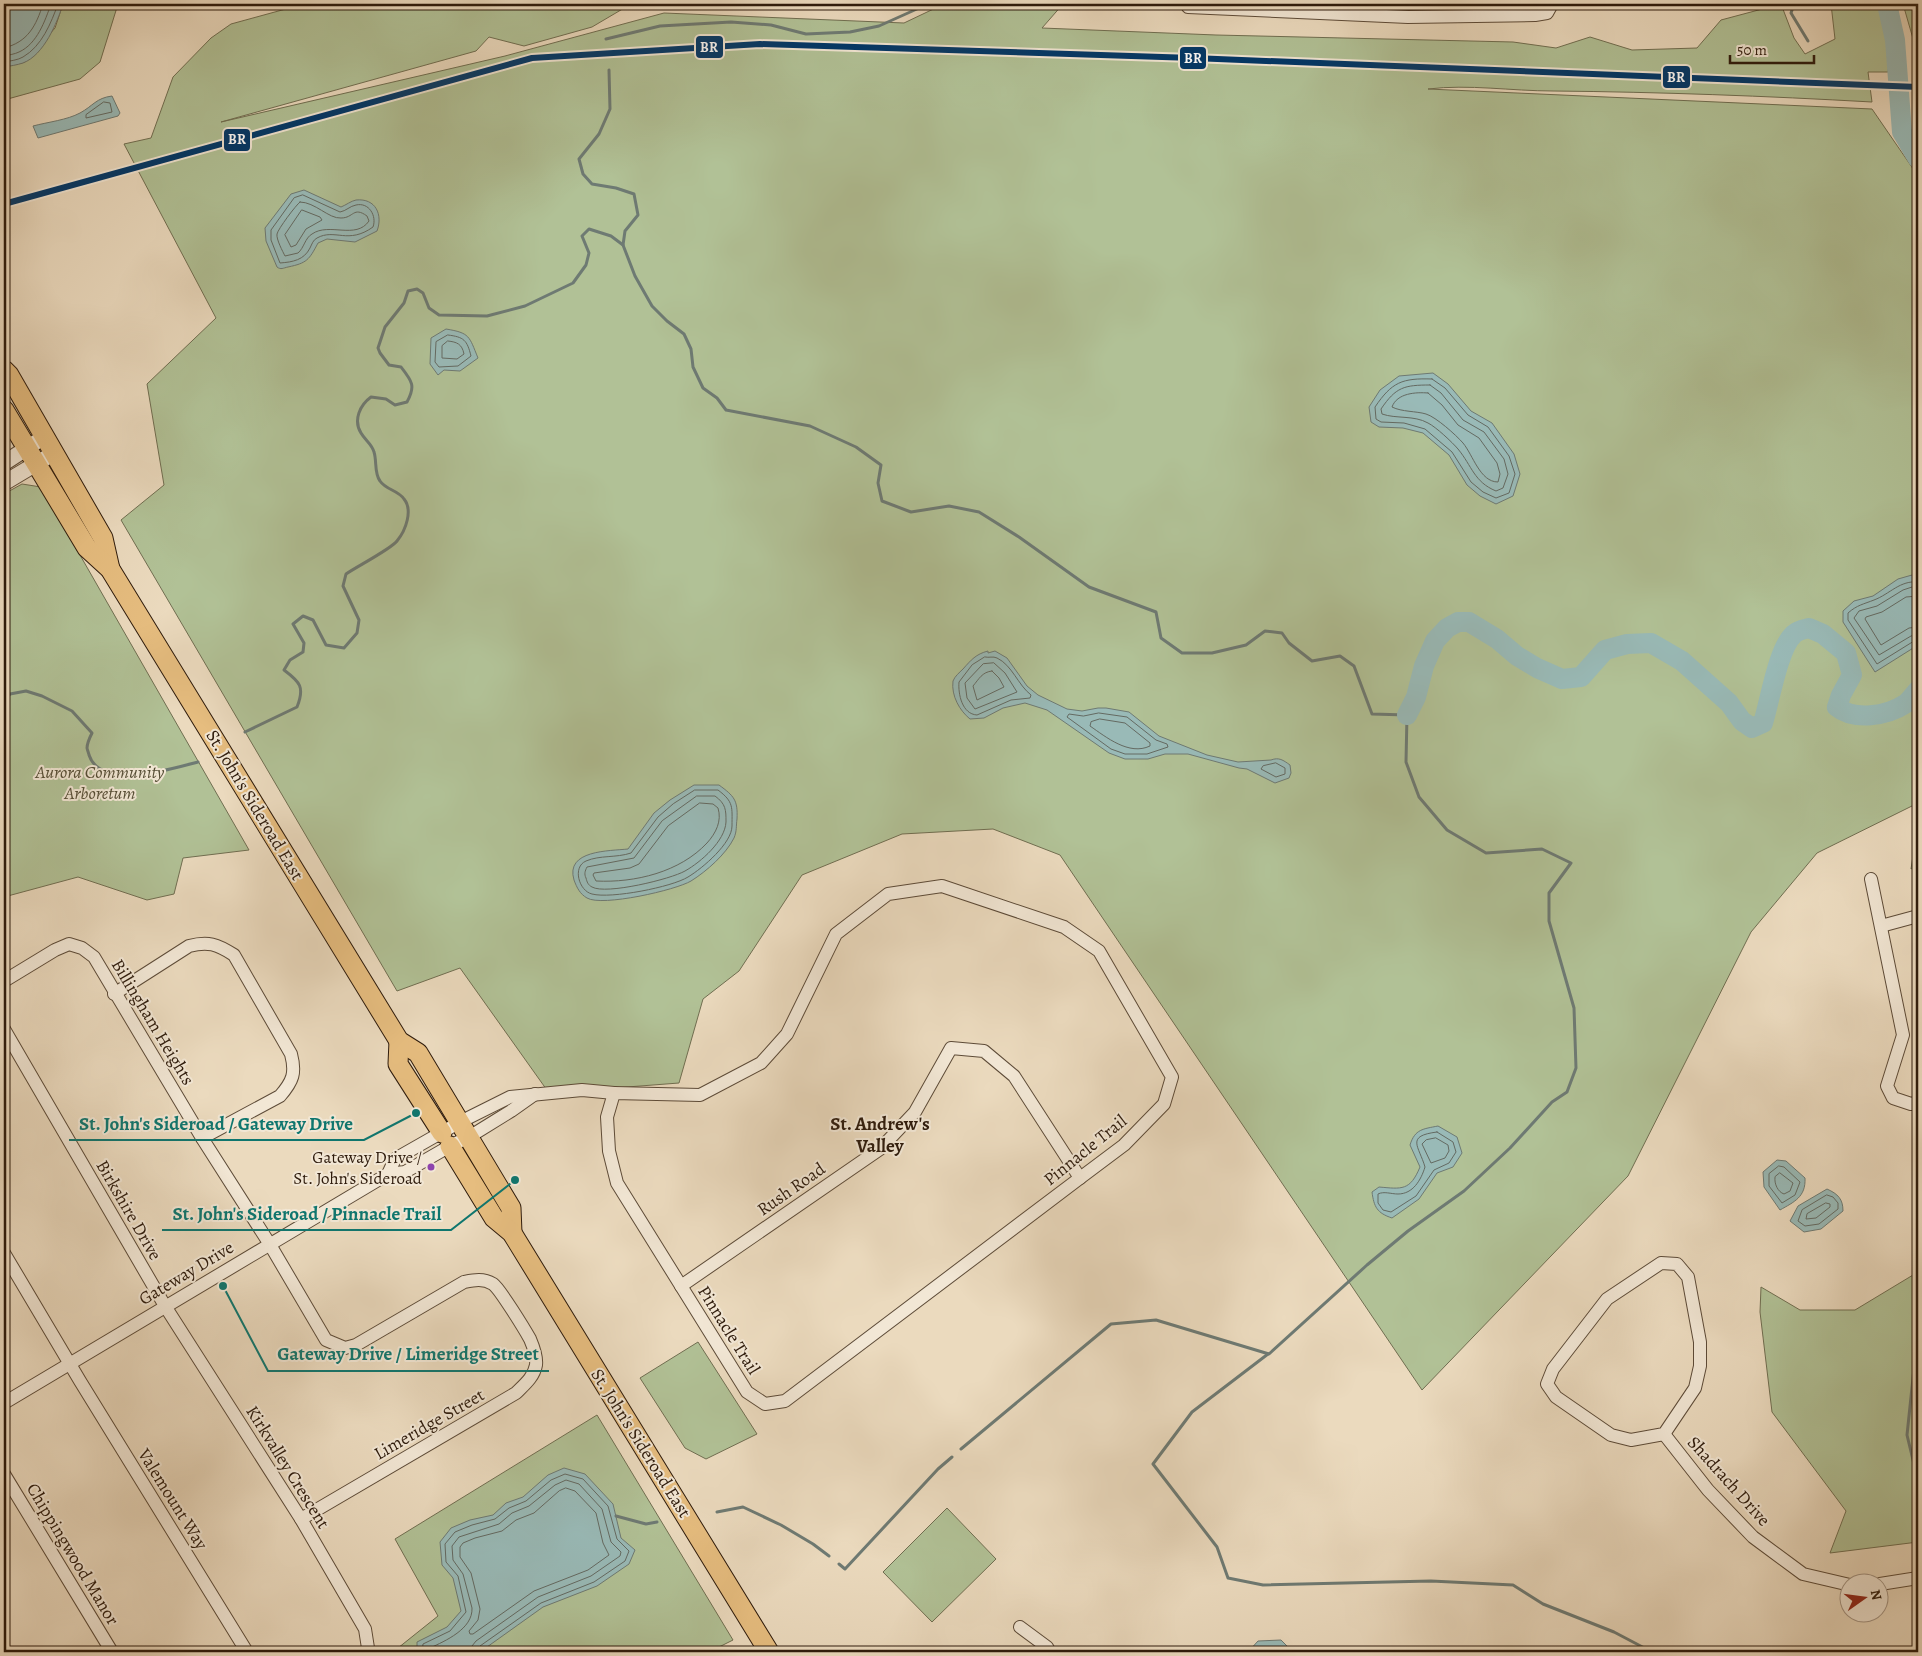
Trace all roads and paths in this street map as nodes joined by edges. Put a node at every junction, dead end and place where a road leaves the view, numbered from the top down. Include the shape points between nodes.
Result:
1 (1409, 4) edge
2 (1552, 4) edge
3 (1188, 7) dead end
4 (1408, 17) junction
5 (4, 370) edge
6 (4, 410) edge
7 (40, 430) junction
8 (27, 449) junction
9 (54, 453) junction
10 (4, 463) edge
11 (4, 483) edge
12 (110, 569) junction
13 (1871, 879) dead end
14 (1918, 916) edge
15 (1881, 926) junction
16 (4, 981) edge
17 (114, 994) junction
18 (4, 1029) edge
19 (399, 1041) junction
20 (614, 1093) junction
21 (535, 1094) junction
22 (1918, 1102) edge
23 (465, 1129) junction
24 (202, 1138) junction
25 (446, 1140) junction
26 (1080, 1178) junction
27 (512, 1233) junction
28 (269, 1243) junction
29 (4, 1253) edge
30 (681, 1286) junction
31 (165, 1306) junction
32 (69, 1363) junction
33 (4, 1404) edge
34 (1664, 1434) junction
35 (4, 1474) edge
36 (301, 1519) junction
37 (1917, 1581) edge
38 (1840, 1583) edge
39 (1890, 1583) edge
40 (1020, 1627) dead end
41 (112, 1652) edge
42 (247, 1652) edge
43 (365, 1652) edge
44 (769, 1652) edge
45 (1050, 1652) edge

1 - 4 street
2 - 4 street via 1547,13 1535,15
3 - 4 street
5 - 7 main road, St. John's Sideroad East
6 - 8 main road, St. John's Sideroad East
7 - 8 street
7 - 9 main road, St. John's Sideroad East
8 - 9 street
8 - 10 street
8 - 11 street
8 - 12 main road, St. John's Sideroad East via 88,548
9 - 12 main road, St. John's Sideroad East via 103,538
12 - 19 main road, St. John's Sideroad East
13 - 15 street
14 - 15 street
15 - 22 street via 1903,1035 1887,1086 1893,1098 1912,1104
16 - 17 street, Billingham Heights via 69,944 82,948 94,958
17 - 24 street, Billingham Heights
17 - 24 street via 189,946 202,943 220,946 234,955 291,1054 295,1069 289,1085 280,1096
18 - 31 street, Birkshire Drive
19 - 23 main road, St. John's Sideroad East via 418,1053
19 - 25 main road, St. John's Sideroad East via 398,1064
20 - 21 street, Pinnacle Trail via 582,1090
20 - 26 street, Pinnacle Trail via 700,1095 761,1063 787,1034 836,934 888,894 942,886 1064,926 1099,951 1172,1077 1164,1104 1124,1145
20 - 30 street, Pinnacle Trail via 607,1117 609,1151 617,1183
21 - 23 street, Pinnacle Trail via 512,1111
21 - 23 street, Pinnacle Trail via 510,1097
23 - 25 street, Pinnacle Trail
23 - 25 street, Gateway Drive
23 - 27 main road, St. John's Sideroad East via 512,1208
24 - 28 street, Billingham Heights
25 - 27 main road, St. John's Sideroad East via 494,1218
25 - 28 street, Gateway Drive via 395,1159 388,1174
26 - 30 street, Pinnacle Trail via 785,1400 765,1404 747,1392
26 - 30 street, Rush Road via 1014,1076 984,1051 951,1048 915,1112 880,1149
27 - 44 main road, St. John's Sideroad East
28 - 31 street, Gateway Drive
28 - 36 street, Limeridge Street via 326,1340 335,1345 345,1348 356,1345 464,1282 484,1280 495,1286 530,1338 535,1353 536,1364 531,1377 516,1393
29 - 32 street, Valemount Way
31 - 32 street, Gateway Drive
31 - 36 street, Kirkvalley Crescent
32 - 33 street, Gateway Drive
32 - 42 street, Valemount Way
34 - 34 street via 1695,1388 1700,1366 1700,1342 1688,1277 1677,1264 1661,1262 1607,1299 1552,1368 1547,1384 1556,1397 1611,1435 1631,1440
34 - 38 street, Shadrach Drive via 1708,1490 1753,1537 1803,1574
35 - 41 street, Chippingwood Manor
36 - 43 street, Kirkvalley Crescent via 365,1629 368,1648
37 - 39 street
40 - 45 street

